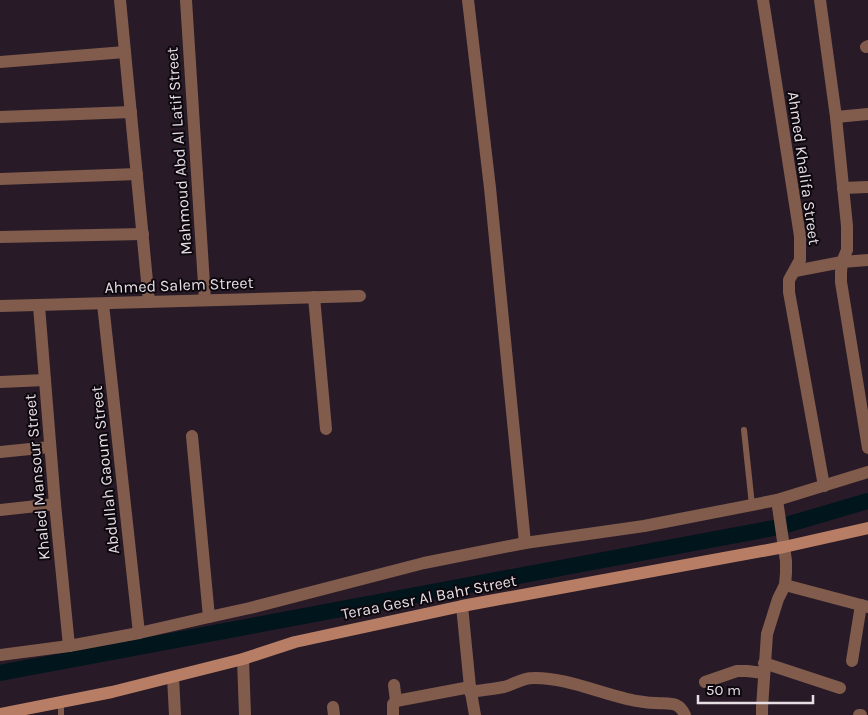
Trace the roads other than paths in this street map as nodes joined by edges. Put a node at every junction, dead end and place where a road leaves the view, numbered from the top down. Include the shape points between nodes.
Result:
1 (120, 0) edge
2 (186, 0) edge
3 (468, 0) edge
4 (763, 0) edge
5 (820, 0) edge
6 (125, 52) junction
7 (0, 62) edge
8 (131, 112) junction
9 (868, 114) edge
10 (0, 117) edge
11 (836, 117) junction
12 (137, 174) junction
13 (0, 179) edge
14 (868, 187) edge
15 (843, 188) junction
16 (142, 234) junction
17 (0, 237) edge
18 (868, 260) edge
19 (842, 262) junction
20 (795, 271) junction
21 (360, 296) dead end
22 (314, 297) junction
23 (205, 300) junction
24 (149, 302) junction
25 (103, 304) junction
26 (0, 306) edge
27 (39, 306) junction
28 (45, 380) junction
29 (0, 382) edge
30 (326, 429) dead end
31 (744, 430) dead end
32 (192, 436) dead end
33 (50, 447) junction
34 (868, 448) edge
35 (0, 452) edge
36 (868, 472) edge
37 (824, 486) junction
38 (55, 504) junction
39 (752, 504) junction
40 (778, 505) junction
41 (0, 510) edge
42 (868, 528) edge
43 (525, 543) junction
44 (783, 543) junction
45 (785, 585) junction
46 (462, 606) junction
47 (865, 606) edge
48 (209, 617) junction
49 (139, 633) junction
50 (69, 646) junction
51 (0, 656) edge
52 (244, 659) junction
53 (852, 661) dead end
54 (764, 668) junction
55 (173, 677) junction
56 (705, 682) dead end
57 (394, 685) dead end
58 (840, 688) dead end
59 (470, 689) junction
60 (396, 700) junction
61 (61, 701) junction
62 (0, 714) edge
63 (61, 715) edge
64 (175, 715) edge
65 (245, 715) edge
66 (392, 715) edge
67 (475, 715) edge
68 (685, 715) edge
69 (762, 715) edge

1 - 6 street
2 - 23 street, Mahmoud Abd Al Latif Street
3 - 43 street
4 - 20 street, Ahmed Khalifa Street via 800,236 800,260
5 - 11 street
6 - 7 street
6 - 8 street
8 - 10 street
8 - 12 street
9 - 11 street
11 - 15 street
12 - 13 street
12 - 16 street
14 - 15 street
15 - 19 street via 848,239
16 - 17 street
16 - 24 street
18 - 19 street
19 - 20 street
19 - 34 street via 841,282
20 - 37 street, Ahmed Khalifa Street via 789,280 789,292
21 - 22 street, Ahmed Salem Street
22 - 23 street, Ahmed Salem Street
22 - 30 street
23 - 24 street, Ahmed Salem Street
24 - 25 street, Ahmed Salem Street
25 - 27 street, Ahmed Salem Street
25 - 49 street, Abdullah Gaoum Street
26 - 27 street, Ahmed Salem Street
27 - 28 street, Khaled Mansour Street
28 - 29 street
28 - 33 street, Khaled Mansour Street
31 - 39 lane
32 - 48 street
33 - 35 street
33 - 38 street, Khaled Mansour Street
36 - 37 street, Teraa Gesr Al Bahr Street
37 - 40 street, Teraa Gesr Al Bahr Street
38 - 41 street
38 - 50 street, Khaled Mansour Street
39 - 40 street, Teraa Gesr Al Bahr Street
39 - 43 street, Teraa Gesr Al Bahr Street via 644,526
40 - 44 street
42 - 44 street, Teraa Gesr Al Bahr Street
43 - 48 street, Teraa Gesr Al Bahr Street via 424,563
44 - 45 street
44 - 46 street, Teraa Gesr Al Bahr Street
45 - 47 street
45 - 54 street via 767,634
46 - 52 street, Teraa Gesr Al Bahr Street via 294,642
46 - 59 street
47 - 53 street
48 - 49 street, Teraa Gesr Al Bahr Street
49 - 50 street, Teraa Gesr Al Bahr Street
50 - 51 street, Teraa Gesr Al Bahr Street
52 - 55 street, Teraa Gesr Al Bahr Street
52 - 65 street
54 - 56 street via 737,671
54 - 58 street
54 - 69 street
55 - 61 street, Teraa Gesr Al Bahr Street
55 - 64 street
57 - 60 street
59 - 60 street
59 - 67 street
59 - 68 street via 504,687 524,679 549,679 648,703 677,704
60 - 66 street
61 - 62 street, Teraa Gesr Al Bahr Street
61 - 63 lane

